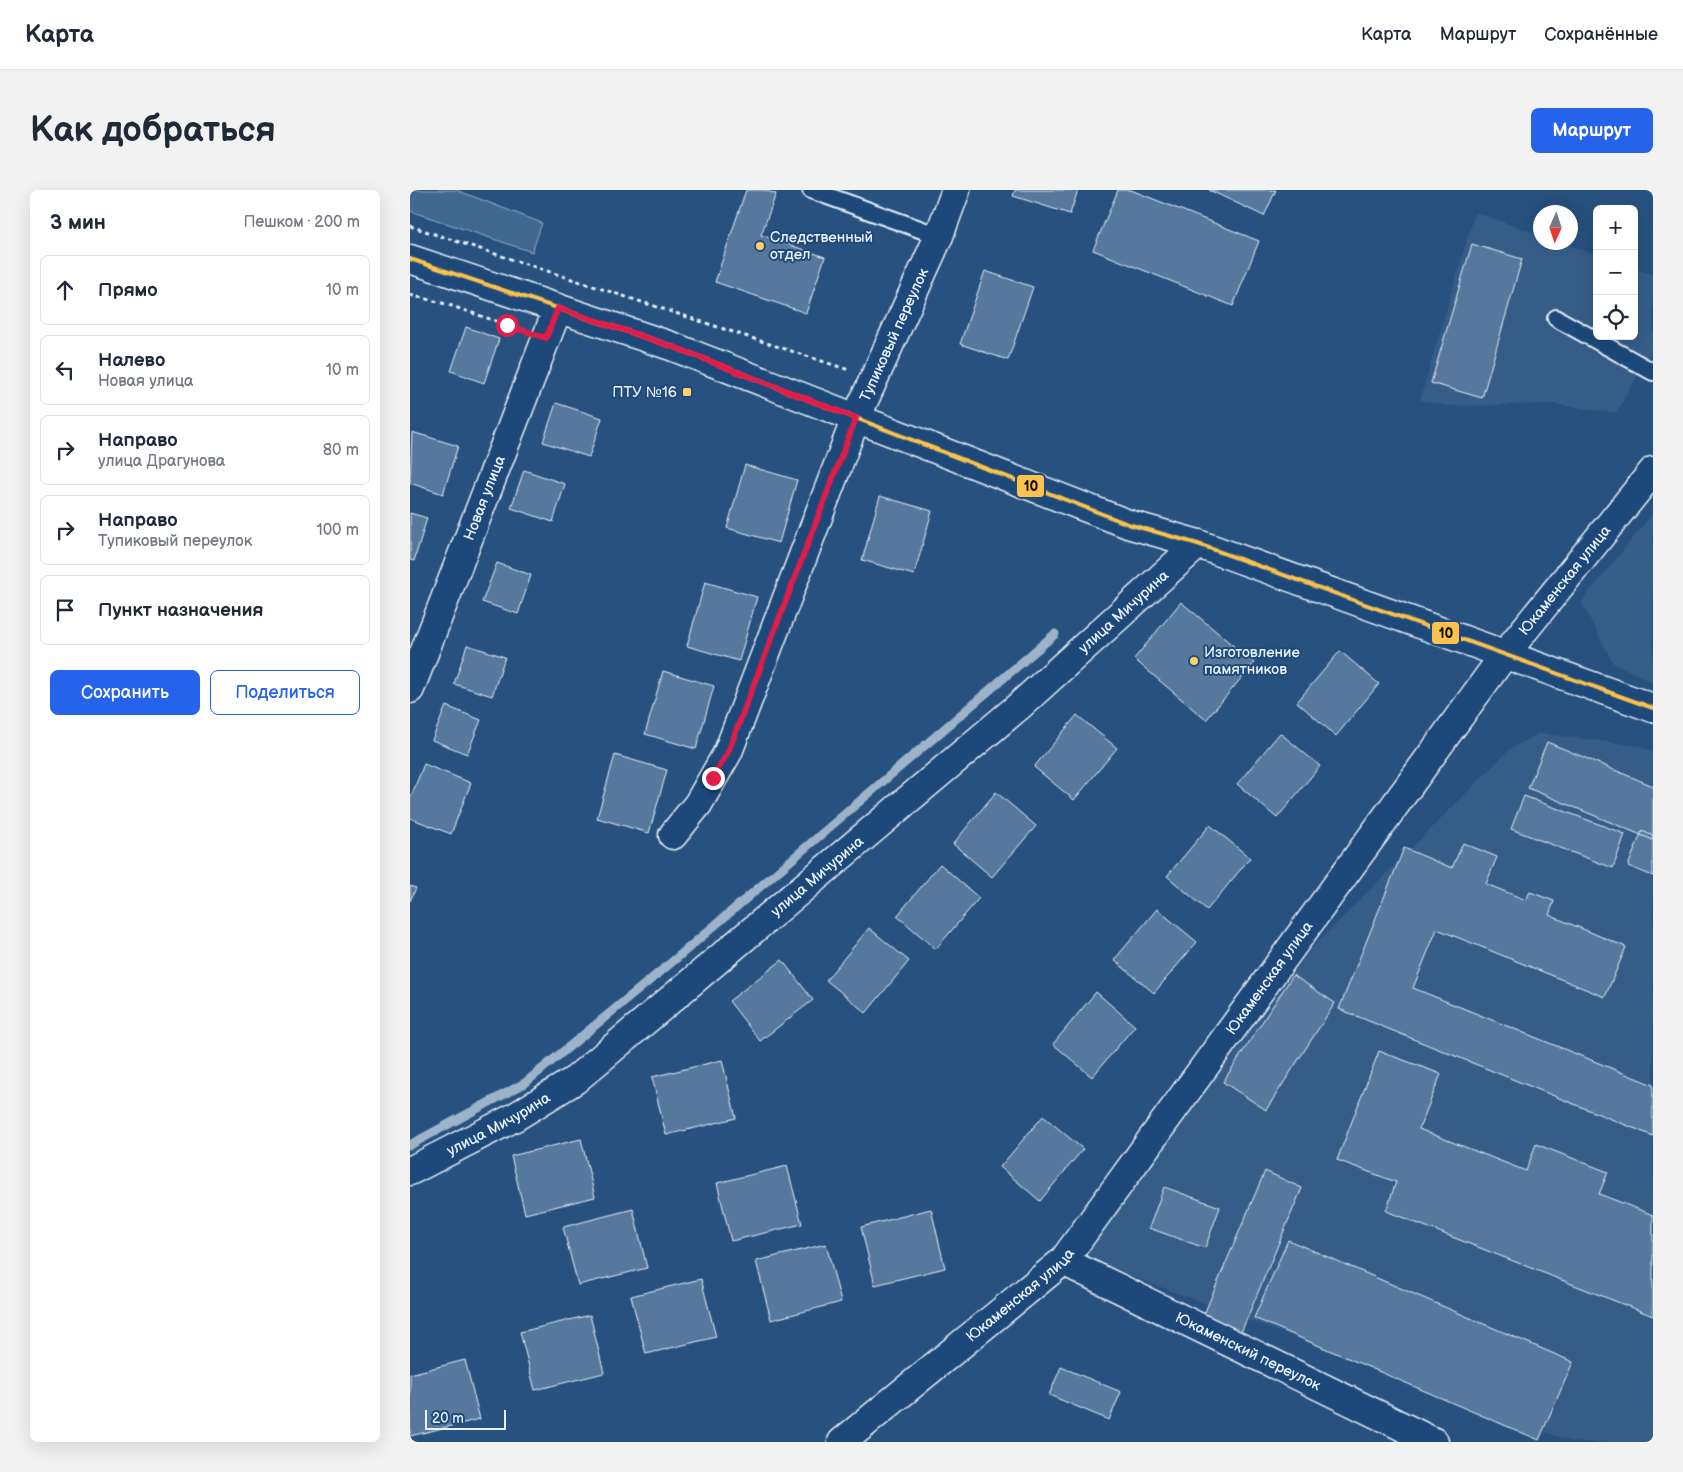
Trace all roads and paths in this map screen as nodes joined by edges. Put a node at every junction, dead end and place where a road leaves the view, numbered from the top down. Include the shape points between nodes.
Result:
1 (812, 190) edge
2 (956, 190) edge
3 (410, 226) edge
4 (939, 236) junction
5 (411, 259) edge
6 (410, 295) edge
7 (558, 308) junction
8 (1556, 318) dead end
9 (546, 338) junction
10 (1653, 372) edge
11 (874, 378) junction
12 (856, 418) junction
13 (1653, 471) edge
14 (1198, 544) junction
15 (1505, 654) junction
16 (410, 689) edge
17 (1653, 708) edge
18 (674, 835) dead end
19 (410, 1171) edge
20 (1063, 1261) junction
21 (842, 1442) edge
22 (1434, 1442) edge

1 - 4 lane
2 - 4 street, Тупиковый переулок
3 - 11 path
4 - 11 street, Тупиковый переулок
5 - 7 street
6 - 9 path
7 - 9 street, Новая улица
7 - 12 street via 671,346
8 - 10 lane
9 - 16 street, Новая улица
11 - 12 street, Тупиковый переулок
12 - 14 street via 1128,524
12 - 18 street, Тупиковый переулок via 728,752 698,804
13 - 15 street, Юкаменская улица
14 - 15 street
14 - 19 street, улица Мичурина via 1018,707 575,1080 515,1117
15 - 17 street
15 - 20 street, Юкаменская улица
20 - 21 street, Юкаменская улица
20 - 22 street, Юкаменский переулок

